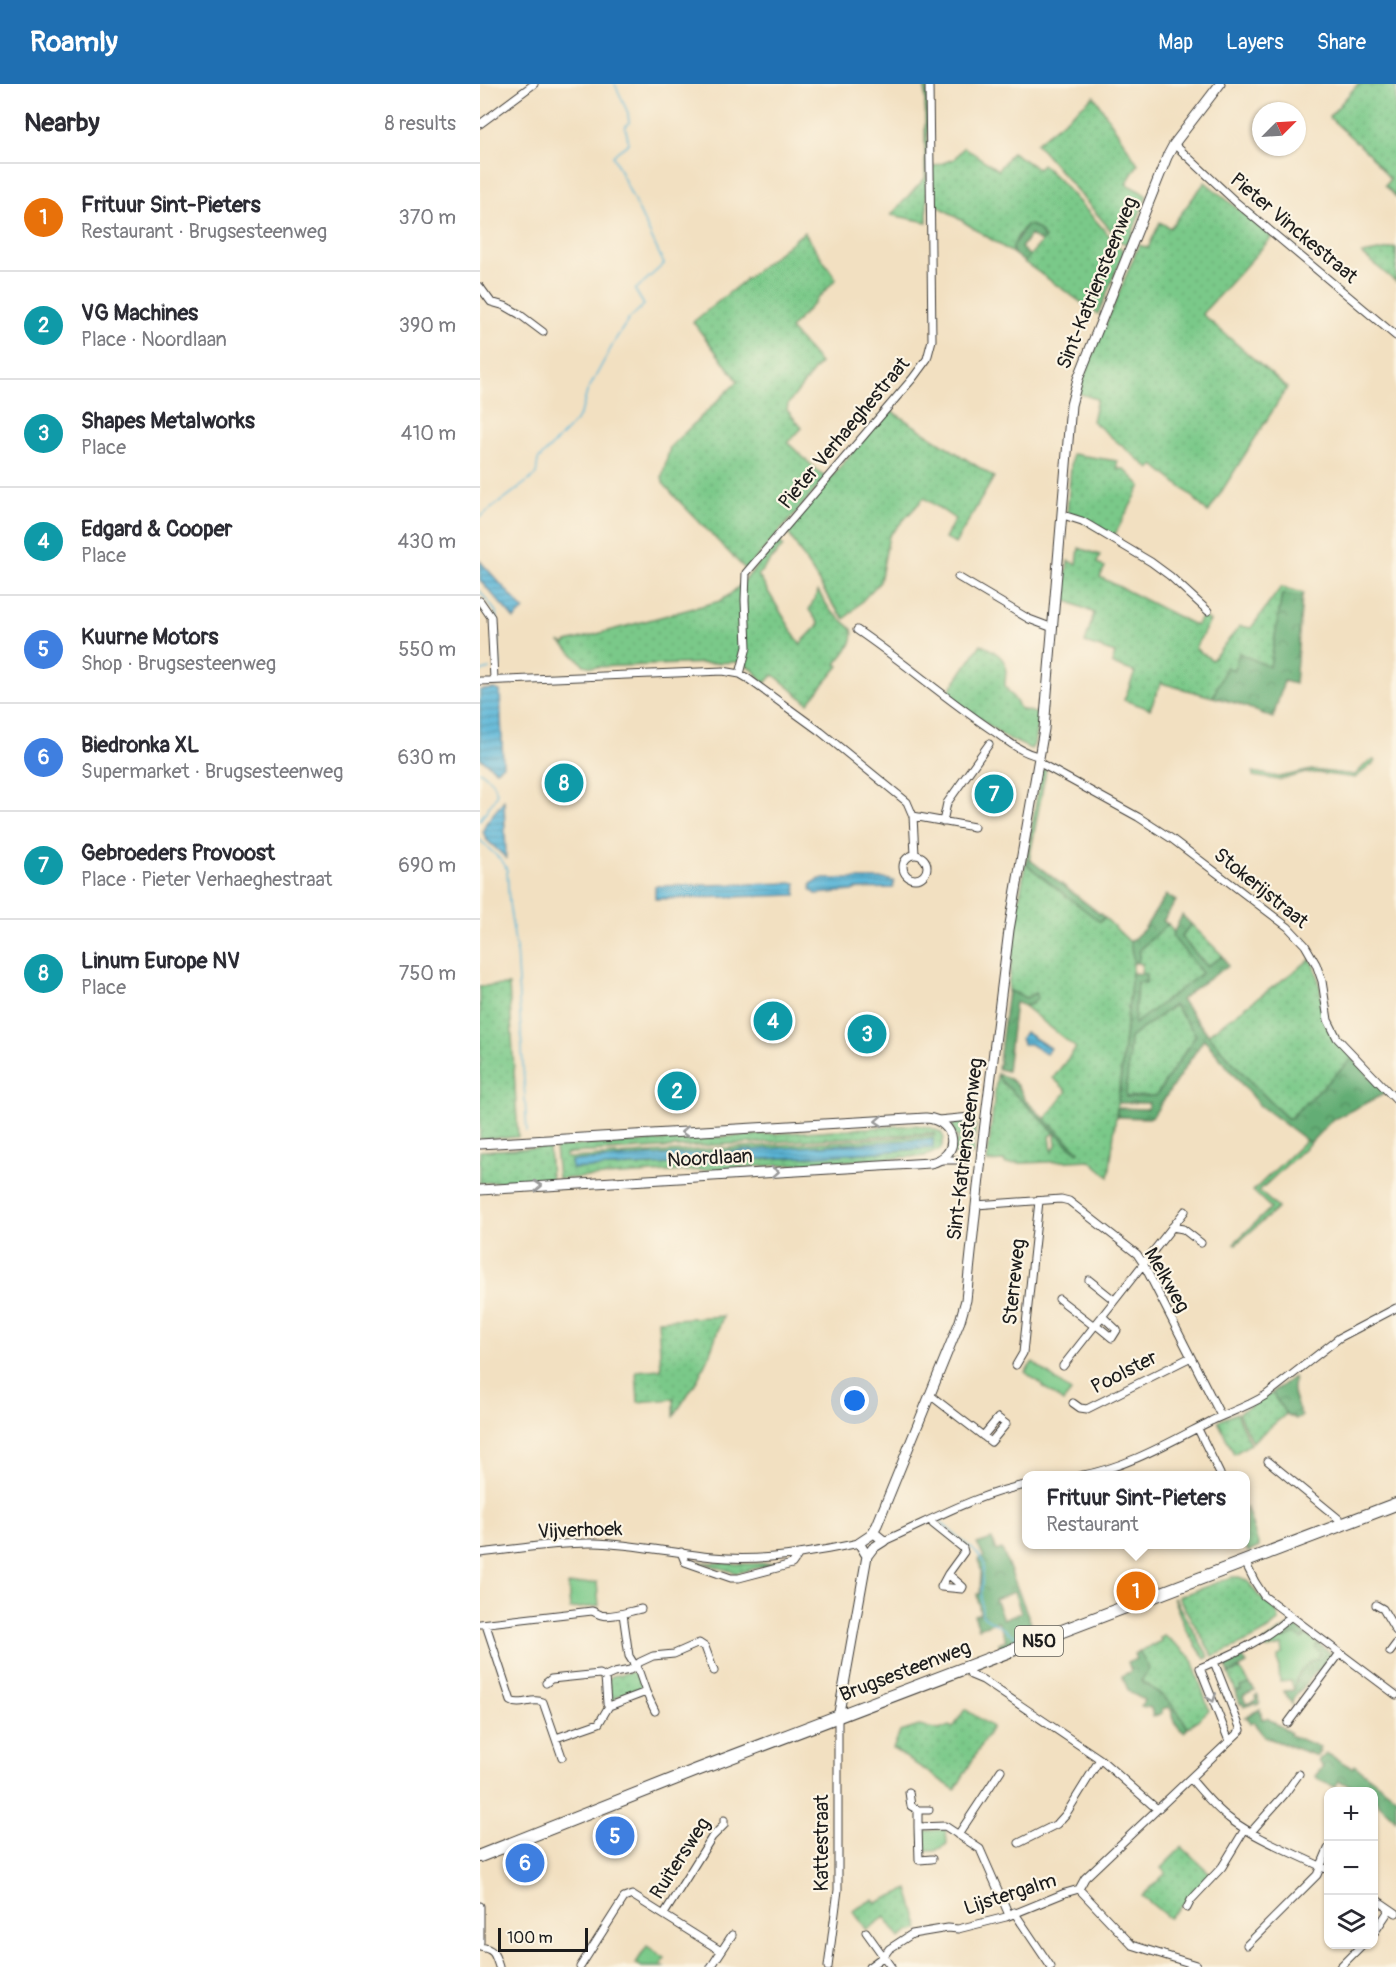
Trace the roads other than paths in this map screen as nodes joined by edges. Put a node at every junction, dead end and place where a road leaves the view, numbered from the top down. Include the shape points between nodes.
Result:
1 (534, 84) edge
2 (929, 84) edge
3 (1220, 84) edge
4 (480, 124) edge
5 (1174, 144) junction
6 (480, 287) edge
7 (543, 332) dead end
8 (1396, 336) edge
9 (1062, 514) junction
10 (958, 577) dead end
11 (480, 601) edge
12 (1208, 611) dead end
13 (1053, 628) junction
14 (856, 630) dead end
15 (740, 674) junction
16 (494, 679) junction
17 (480, 681) edge
18 (989, 744) dead end
19 (1039, 759) junction
20 (913, 816) junction
21 (943, 822) junction
22 (974, 827) dead end
23 (915, 855) dead end
24 (1396, 1100) edge
25 (971, 1117) dead end
26 (938, 1120) junction
27 (480, 1144) edge
28 (942, 1160) junction
29 (966, 1160) dead end
30 (480, 1190) edge
31 (1039, 1201) junction
32 (976, 1205) junction
33 (1185, 1211) dead end
34 (1172, 1227) junction
35 (1201, 1243) dead end
36 (1143, 1263) junction
37 (1089, 1280) dead end
38 (1059, 1299) dead end
39 (1114, 1300) junction
40 (1396, 1308) edge
41 (1102, 1316) junction
42 (1094, 1325) junction
43 (1191, 1357) junction
44 (1016, 1365) dead end
45 (1063, 1366) dead end
46 (930, 1395) junction
47 (1073, 1403) dead end
48 (1221, 1416) junction
49 (1198, 1429) junction
50 (983, 1436) dead end
51 (1268, 1461) dead end
52 (1096, 1471) edge
53 (1219, 1471) edge
54 (1022, 1486) edge
55 (1396, 1504) edge
56 (931, 1520) junction
57 (1344, 1524) junction
58 (873, 1532) junction
59 (884, 1541) junction
60 (859, 1543) junction
61 (681, 1552) junction
62 (480, 1553) edge
63 (799, 1554) junction
64 (867, 1556) junction
65 (1245, 1562) junction
66 (948, 1574) dead end
67 (1376, 1605) dead end
68 (641, 1609) dead end
69 (623, 1614) junction
70 (1291, 1616) junction
71 (483, 1624) edge
72 (1396, 1631) edge
73 (1396, 1644) edge
74 (1390, 1652) dead end
75 (1340, 1653) junction
76 (1214, 1662) junction
77 (635, 1666) junction
78 (972, 1667) junction
79 (714, 1671) dead end
80 (605, 1677) junction
81 (546, 1683) dead end
82 (646, 1692) junction
83 (1396, 1695) edge
84 (609, 1706) junction
85 (655, 1711) dead end
86 (838, 1718) junction
87 (1288, 1723) dead end
88 (556, 1738) junction
89 (1229, 1742) junction
90 (562, 1758) dead end
91 (1100, 1759) junction
92 (1002, 1770) dead end
93 (1299, 1774) dead end
94 (1191, 1779) junction
95 (909, 1792) dead end
96 (1157, 1809) junction
97 (918, 1810) junction
98 (929, 1810) dead end
99 (724, 1820) dead end
100 (918, 1827) junction
101 (1248, 1830) junction
102 (958, 1835) junction
103 (1019, 1843) dead end
104 (480, 1856) edge
105 (932, 1859) dead end
106 (1324, 1860) edge
107 (1321, 1866) junction
108 (1324, 1868) edge
109 (1079, 1889) junction
110 (1378, 1901) edge
111 (480, 1906) edge
112 (1186, 1908) dead end
113 (1393, 1911) edge
114 (1012, 1913) junction
115 (664, 1914) junction
116 (1378, 1928) edge
117 (867, 1932) dead end
118 (732, 1935) dead end
119 (480, 1944) edge
120 (1247, 1945) dead end
121 (1358, 1949) edge
122 (722, 1951) junction
123 (884, 1956) junction
124 (1196, 1965) dead end
125 (500, 1967) edge
126 (580, 1967) edge
127 (711, 1967) edge
128 (828, 1967) edge
129 (869, 1967) edge
130 (891, 1967) edge
131 (1051, 1967) edge
132 (1340, 1967) edge

1 - 4 street
2 - 15 street, Pieter Verhaeghestraat via 930,352 913,378 746,573 747,647
3 - 5 street, Sint-Katriensteenweg
5 - 8 street, Pieter Vinckestraat
5 - 9 street, Sint-Katriensteenweg via 1073,394
6 - 7 street via 491,302 519,314
9 - 12 street via 1082,521 1151,561
9 - 13 street, Sint-Katriensteenweg
10 - 13 street via 1029,619
11 - 16 street via 491,617
13 - 19 street, Sint-Katriensteenweg
14 - 19 street via 978,721
15 - 16 street
15 - 20 street via 821,732 907,802
16 - 17 street
18 - 21 street via 947,804
19 - 24 street, Stokerijstraat via 1172,839 1288,927 1316,964 1328,1020 1337,1038
19 - 32 street, Sint-Katriensteenweg via 1009,930
20 - 21 street
20 - 23 street
21 - 22 street
25 - 26 street, Noordlaan
26 -> 27 street, Noordlaan
26 - 28 street via 947,1126 952,1138 950,1151
28 - 29 street, Noordlaan
30 -> 28 street, Noordlaan
31 - 32 street, Melkweg
31 - 36 street, Melkweg via 1069,1200
31 - 44 street, Sterreweg via 1023,1353
32 - 46 street, Sint-Katriensteenweg via 966,1300
33 - 34 street
34 - 35 street via 1183,1229
34 - 36 street
36 - 39 street
36 - 43 street, Melkweg
37 - 39 street
38 - 42 street
39 - 41 street
40 - 48 street via 1339,1338 1254,1403
41 - 42 street
41 - 42 street via 1118,1330 1112,1338
42 - 45 street
43 - 47 street, Poolster via 1087,1409
43 - 48 street, Melkweg
46 - 50 street
46 - 58 street, Sint-Katriensteenweg
48 - 49 street
49 - 52 street via 1135,1460
49 - 53 street
51 - 57 street
54 - 56 street
55 - 57 main road, Brugsesteenweg / N50
56 - 59 street
56 - 66 street via 963,1548
57 - 65 main road, Brugsesteenweg / N50
58 - 59 street
58 - 60 street, Sint-Katriensteenweg
59 - 64 street
60 - 63 street, Vijverhoek
60 - 64 street
61 - 62 street, Vijverhoek via 590,1542
61 - 63 street, Vijverhoek via 741,1559
61 - 63 street, Vijverhoek via 685,1562 731,1578 792,1564
64 - 86 street
65 - 70 street via 1261,1591
65 - 78 main road, Brugsesteenweg / N50
67 - 72 street via 1383,1609
68 - 69 street
69 - 71 street via 592,1611
69 - 77 street via 629,1656
70 - 75 street
70 - 76 street via 1258,1641
71 - 88 street via 511,1701 543,1702
73 - 74 street
75 - 83 street
75 - 87 street
76 - 89 street via 1241,1730
76 -> 89 street via 1200,1668
77 - 79 street via 653,1656 674,1654 699,1643 705,1647
77 - 80 street
77 - 82 street
78 - 86 main road, Brugsesteenweg / N50
78 - 91 street via 982,1680
80 - 81 street via 600,1674 551,1679
80 - 84 street
82 - 84 street
82 - 85 street
84 - 88 street via 599,1723
86 - 104 main road, Brugsesteenweg / N50
86 - 128 street, Kattestraat via 838,1891
88 - 90 street
89 - 94 street, Lijstergalm
91 - 96 street
91 - 103 street via 1062,1819
92 - 102 street
93 - 101 street via 1284,1795
94 - 96 street, Lijstergalm
94 - 101 street via 1228,1818
95 - 97 street via 911,1806
96 - 109 street, Lijstergalm via 1085,1878
97 - 98 street
97 - 100 street
99 - 115 street, Ruitersweg via 724,1826 712,1837
100 - 102 street via 945,1826
100 - 105 street via 919,1860
101 - 107 street
101 - 112 street
102 - 114 street via 980,1849
106 - 107 street
107 - 108 street
107 - 120 street via 1317,1875
109 - 114 street, Lijstergalm
109 - 124 street via 1132,1945
110 - 113 street
111 - 119 street
113 - 116 street
114 - 123 street, Lijstergalm via 958,1929 912,1934
114 - 131 street
115 - 122 street, Ruitersweg
115 - 126 street, Ruitersweg via 632,1895 624,1898
117 - 123 street
118 - 122 street
119 - 125 street via 495,1952
121 - 132 street
122 - 127 street
123 - 129 street, Lijstergalm
123 - 130 street

